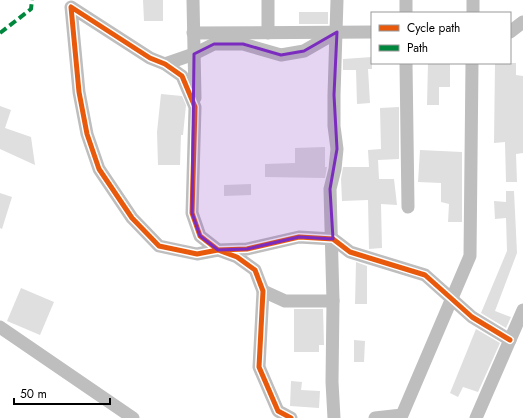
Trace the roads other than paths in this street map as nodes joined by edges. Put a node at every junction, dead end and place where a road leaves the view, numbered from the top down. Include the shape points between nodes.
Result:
1 (193, 0) edge
2 (268, 0) edge
3 (337, 0) edge
4 (406, 0) edge
5 (473, 0) edge
6 (406, 12) edge
7 (473, 12) edge
8 (523, 22) edge
9 (511, 31) edge
10 (337, 32) junction
11 (371, 32) edge
12 (511, 32) edge
13 (523, 32) edge
14 (193, 33) junction
15 (268, 33) junction
16 (194, 54) junction
17 (165, 64) junction
18 (406, 64) edge
19 (472, 64) edge
20 (195, 107) junction
21 (408, 207) dead end
22 (333, 239) junction
23 (218, 250) junction
24 (263, 291) junction
25 (452, 300) junction
26 (334, 301) junction
27 (523, 310) edge
28 (0, 327) edge
29 (510, 340) junction
30 (133, 418) edge
31 (291, 418) edge
32 (334, 418) edge
33 (375, 418) edge
34 (476, 418) edge

1 - 14 street
2 - 15 street
3 - 10 street
4 - 6 street
5 - 7 street
8 - 9 street
10 - 11 street
10 - 15 street
10 - 16 street via 304,51 281,55 243,44 214,44
10 - 22 street via 334,126 337,148 330,189
12 - 13 street
14 - 15 street
14 - 16 street
16 - 17 street
16 - 20 street
17 - 20 street via 182,76
17 - 23 street via 150,58 71,7 79,92 87,134 99,169 132,218 159,246 197,254
18 - 21 street
19 - 25 street via 470,256
20 - 23 street via 192,213 200,236
22 - 23 street via 300,238 247,249
22 - 25 street via 350,252 425,275
22 - 26 street
23 - 24 street via 237,257 255,270
24 - 26 street via 285,301
24 - 31 street via 259,367 278,411
25 - 29 street via 472,317
25 - 33 street via 402,415
26 - 32 street
27 - 29 street
28 - 30 street
29 - 34 street

